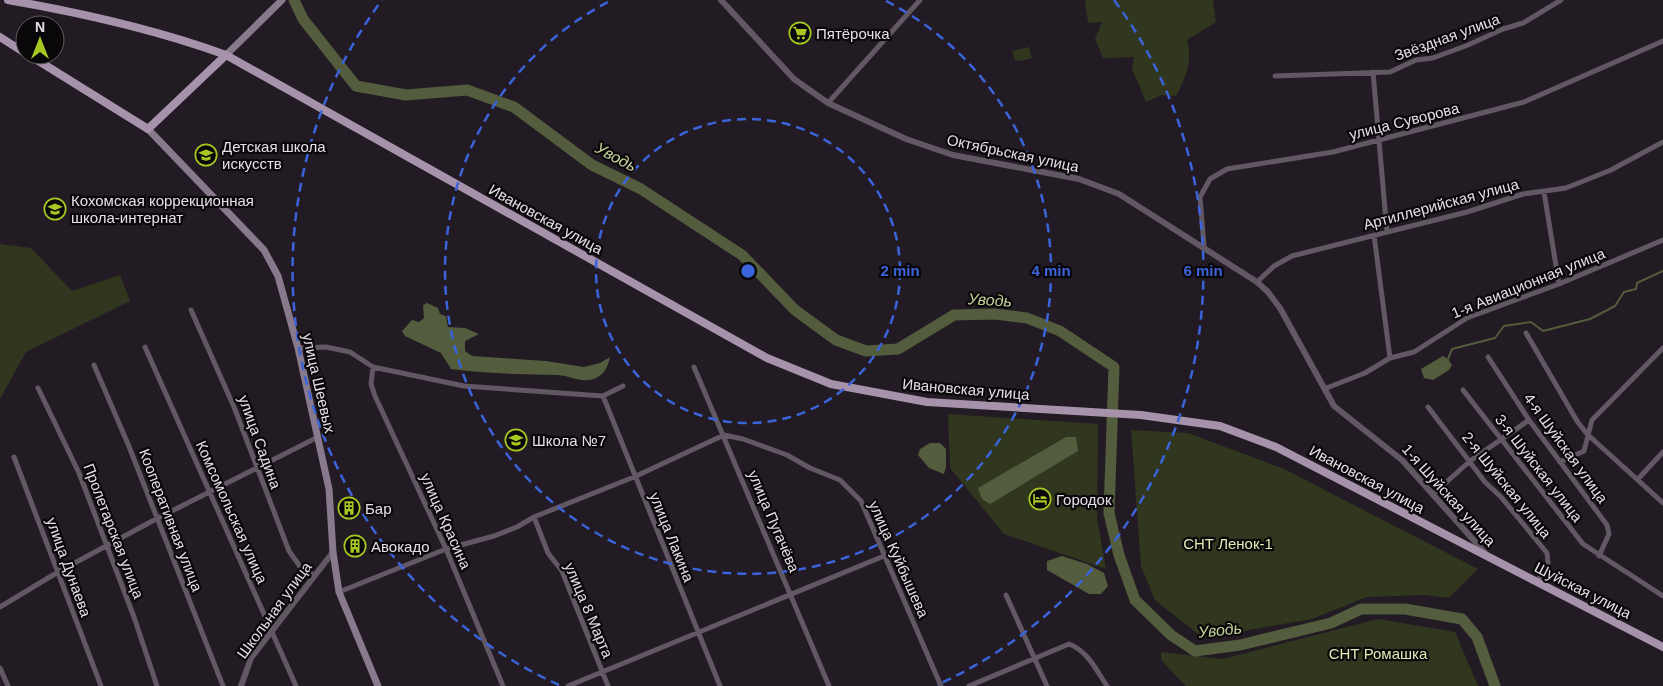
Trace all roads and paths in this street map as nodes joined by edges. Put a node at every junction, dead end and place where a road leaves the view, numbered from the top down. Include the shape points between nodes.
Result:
1 (8, 0) edge
2 (722, 0) edge
3 (920, 0) edge
4 (1561, 0) edge
5 (279, 3) edge
6 (0, 37) edge
7 (1663, 41) edge
8 (15, 47) edge
9 (226, 55) junction
10 (45, 65) edge
11 (1372, 72) junction
12 (1275, 76) dead end
13 (828, 103) junction
14 (148, 129) junction
15 (1378, 142) junction
16 (1663, 142) edge
17 (1544, 192) junction
18 (1388, 232) junction
19 (1374, 235) junction
20 (1663, 240) edge
21 (1204, 246) junction
22 (1257, 282) junction
23 (1558, 284) junction
24 (191, 310) dead end
25 (1526, 333) dead end
26 (145, 347) dead end
27 (298, 348) junction
28 (1663, 348) edge
29 (1488, 357) dead end
30 (1390, 358) junction
31 (94, 365) dead end
32 (373, 367) junction
33 (694, 367) dead end
34 (623, 386) dead end
35 (38, 388) dead end
36 (1324, 389) junction
37 (1462, 390) dead end
38 (603, 396) junction
39 (1428, 407) dead end
40 (1529, 420) junction
41 (1587, 434) junction
42 (724, 436) junction
43 (318, 437) junction
44 (1499, 439) junction
45 (1663, 452) edge
46 (14, 457) dead end
47 (1470, 461) junction
48 (1560, 462) junction
49 (256, 468) junction
50 (634, 477) junction
51 (1638, 479) junction
52 (208, 491) junction
53 (1432, 494) junction
54 (1663, 503) edge
55 (534, 517) junction
56 (156, 519) junction
57 (107, 546) junction
58 (446, 549) junction
59 (333, 552) junction
60 (884, 556) junction
61 (1600, 556) junction
62 (1489, 558) junction
63 (58, 572) junction
64 (315, 576) junction
65 (1537, 582) junction
66 (339, 592) junction
67 (791, 594) junction
68 (1006, 595) dead end
69 (1663, 596) edge
70 (0, 607) edge
71 (271, 632) junction
72 (698, 634) junction
73 (1663, 647) edge
74 (1035, 658) junction
75 (0, 668) edge
76 (603, 673) junction
77 (2, 679) edge
78 (8, 686) edge
79 (101, 686) edge
80 (157, 686) edge
81 (223, 686) edge
82 (241, 686) edge
83 (296, 686) edge
84 (378, 686) edge
85 (503, 686) edge
86 (568, 686) edge
87 (608, 686) edge
88 (720, 686) edge
89 (830, 686) edge
90 (941, 686) edge
91 (969, 686) edge
92 (1048, 686) edge
93 (1107, 686) edge

1 - 9 main road, Ивановская улица via 151,30
2 - 13 street, Октябрьская улица via 794,78
3 - 13 street
4 - 11 street, Звёздная улица via 1523,23 1468,45 1433,58 1416,60 1390,72
5 - 9 main road
6 - 8 main road
7 - 15 street, улица Суворова via 1524,102
9 - 14 main road
9 - 62 main road, Ивановская улица via 767,358 831,384 927,402 1141,415 1220,426 1276,447
10 - 14 main road
11 - 12 street, Звёздная улица
11 - 15 street
13 - 21 street, Октябрьская улица via 906,139 953,155 1079,179 1119,194
14 - 27 main road, улица Шеевых via 264,250 278,276
15 - 18 street
15 - 21 street, улица Суворова via 1227,169 1210,180 1200,197
16 - 17 street, Артиллерийская улица via 1611,170 1566,188
17 - 18 street, Артиллерийская улица via 1523,194
17 - 23 street
18 - 19 street, Артиллерийская улица
19 - 22 street, Артиллерийская улица via 1292,256 1274,266
19 - 30 street
20 - 23 street, 1-я Авиационная улица
21 - 22 street, Октябрьская улица
22 - 36 street, Октябрьская улица via 1280,308
23 - 30 street, 1-я Авиационная улица via 1467,318 1414,352
24 - 49 street, улица Садина via 234,407
25 - 41 street
26 - 52 street, Комсомольская улица
27 - 32 street via 317,346 350,352
27 - 43 main road, улица Шеевых
28 - 41 street via 1592,420
29 - 40 street, 4-я Шуйская улица
30 - 36 street, 1-я Авиационная улица via 1365,374
31 - 56 street, Кооперативная улица
32 - 38 street via 464,386
32 - 58 street, улица Красина via 371,384 375,396
33 - 42 street, улица Пугачёва
34 - 38 street
35 - 57 street, Пролетарская улица via 79,472
36 - 53 street, 1-я Шуйская улица via 1334,406 1402,460
37 - 44 street, 3-я Шуйская улица
38 - 50 street, улица Лакина
39 - 47 street, 2-я Шуйская улица
40 - 44 street
40 - 48 street, 4-я Шуйская улица
41 - 48 street via 1584,451
41 - 51 street
42 - 50 street
42 - 60 street, улица Куйбышева via 743,439 787,455 840,480 861,501
42 - 67 street, улица Пугачёва
43 - 49 street
43 - 59 main road, улица Шеевых via 332,505
44 - 47 street
44 - 61 street, 3-я Шуйская улица via 1583,544
45 - 51 street
46 - 63 street, улица Дунаева
47 - 53 street
47 - 65 street, 2-я Шуйская улица via 1547,553 1548,563
48 - 61 street, 4-я Шуйская улица via 1607,525 1609,534
49 - 52 street
49 - 64 street, улица Садина via 289,552 301,568
50 - 55 street
50 - 72 street, улица Лакина
51 - 54 street
52 - 56 street
52 - 71 street, Комсомольская улица
53 - 62 street, 1-я Шуйская улица
55 - 58 street via 494,536
55 - 76 street, улица 8 Марта via 548,553 562,571
56 - 57 street
56 - 81 street, Кооперативная улица
57 - 63 street
57 - 80 street, Пролетарская улица
58 - 66 street
58 - 85 street, улица Красина
59 - 64 street, Школьная улица
59 - 66 main road, улица Шеевых
60 - 67 street
60 - 90 street, улица Куйбышева
61 - 69 street
62 - 65 main road, Шуйская улица
63 - 70 street
63 - 79 street, улица Дунаева
64 - 71 street, Школьная улица
65 - 73 main road, Шуйская улица
66 - 84 main road, улица Шеевых
67 - 72 street
67 - 89 street, улица Пугачёва
68 - 74 street
71 - 82 street, Школьная улица via 251,658
71 - 83 street, Комсомольская улица
72 - 76 street
72 - 88 street, улица Лакина
74 - 91 street
74 - 92 street
74 - 93 street via 1069,644 1079,648
75 - 77 street
76 - 86 street
76 - 87 street, улица 8 Марта
77 - 78 street

